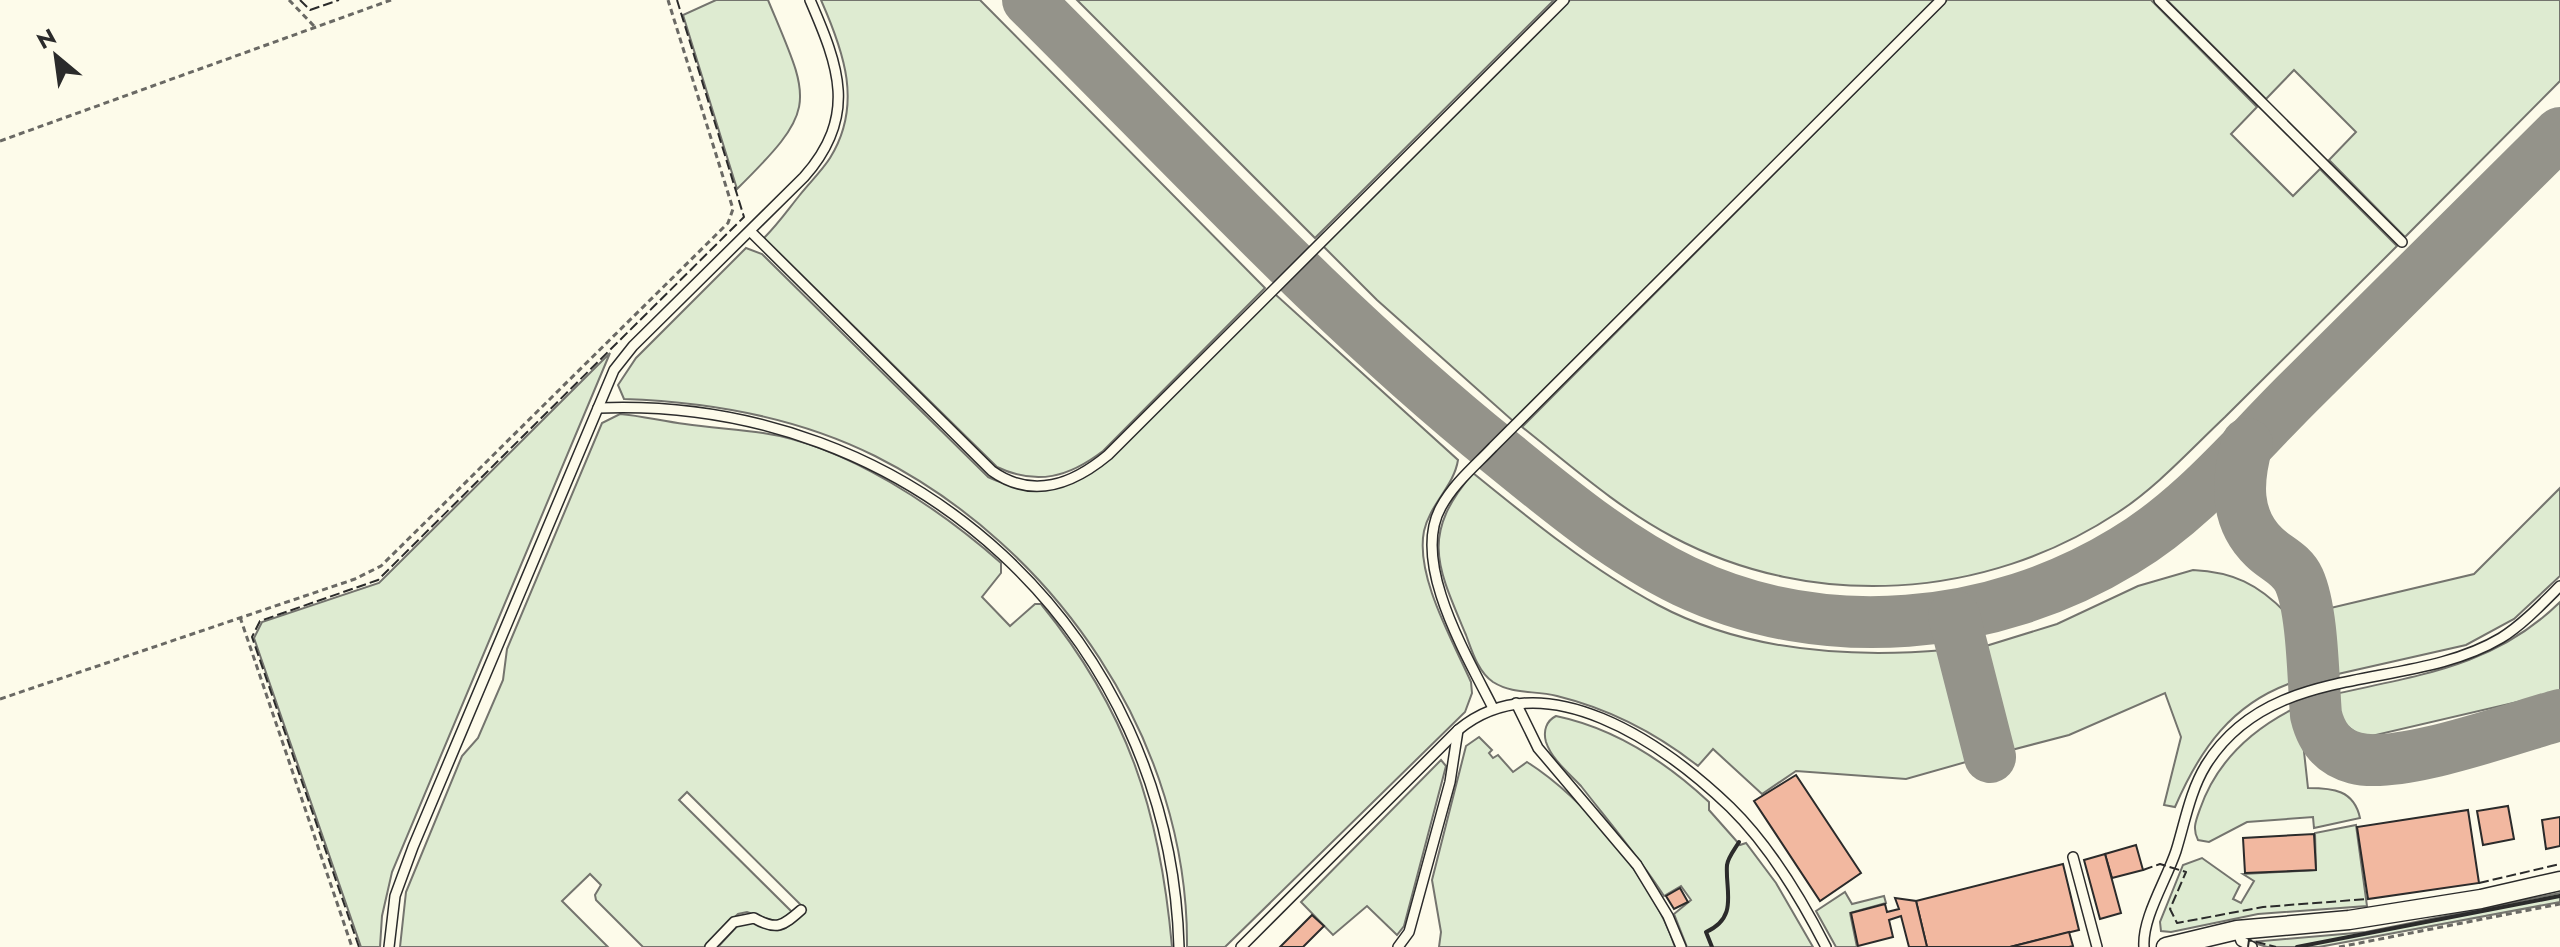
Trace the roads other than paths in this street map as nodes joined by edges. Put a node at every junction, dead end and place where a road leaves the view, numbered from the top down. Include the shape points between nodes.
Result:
1 (810, 0) edge
2 (1564, 0) edge
3 (1941, 0) edge
4 (2159, 0) edge
5 (751, 232) junction
6 (2402, 242) dead end
7 (598, 408) junction
8 (2560, 586) edge
9 (1516, 703) junction
10 (1493, 708) junction
11 (1458, 730) junction
12 (2073, 857) dead end
13 (2560, 881) edge
14 (801, 910) dead end
15 (2237, 930) junction
16 (389, 947) edge
17 (710, 947) edge
18 (1179, 947) edge
19 (1241, 947) edge
20 (1398, 947) edge
21 (1681, 947) edge
22 (1826, 947) edge
23 (2097, 947) edge
24 (2144, 947) edge
25 (2166, 947) edge
26 (2252, 947) edge

1 - 5 lane via 836,63 838,115 817,162
2 - 5 lane via 1108,455 1065,483 1027,485 992,471
3 - 10 lane via 1493,447 1440,509 1432,530 1434,571
4 - 6 lane
5 - 7 lane via 633,346 614,370
7 - 16 lane via 413,847 395,896
7 - 18 lane via 715,414 826,444 868,461 940,503 1010,561 1087,652 1138,748 1167,847
8 - 24 lane via 2501,638 2457,657 2279,701 2240,726 2208,762 2196,785 2162,893 2146,920
9 - 10 lane
9 - 21 lane via 1538,748 1637,865
9 - 22 lane via 1546,703 1586,713 1662,751 1753,834 1793,888
10 - 11 lane
11 - 19 lane
11 - 20 lane via 1450,782 1409,932
12 - 23 lane
13 - 15 street via 2364,918
14 - 17 lane via 771,928 754,918 734,922
15 - 25 street
15 - 26 lane via 2241,941

